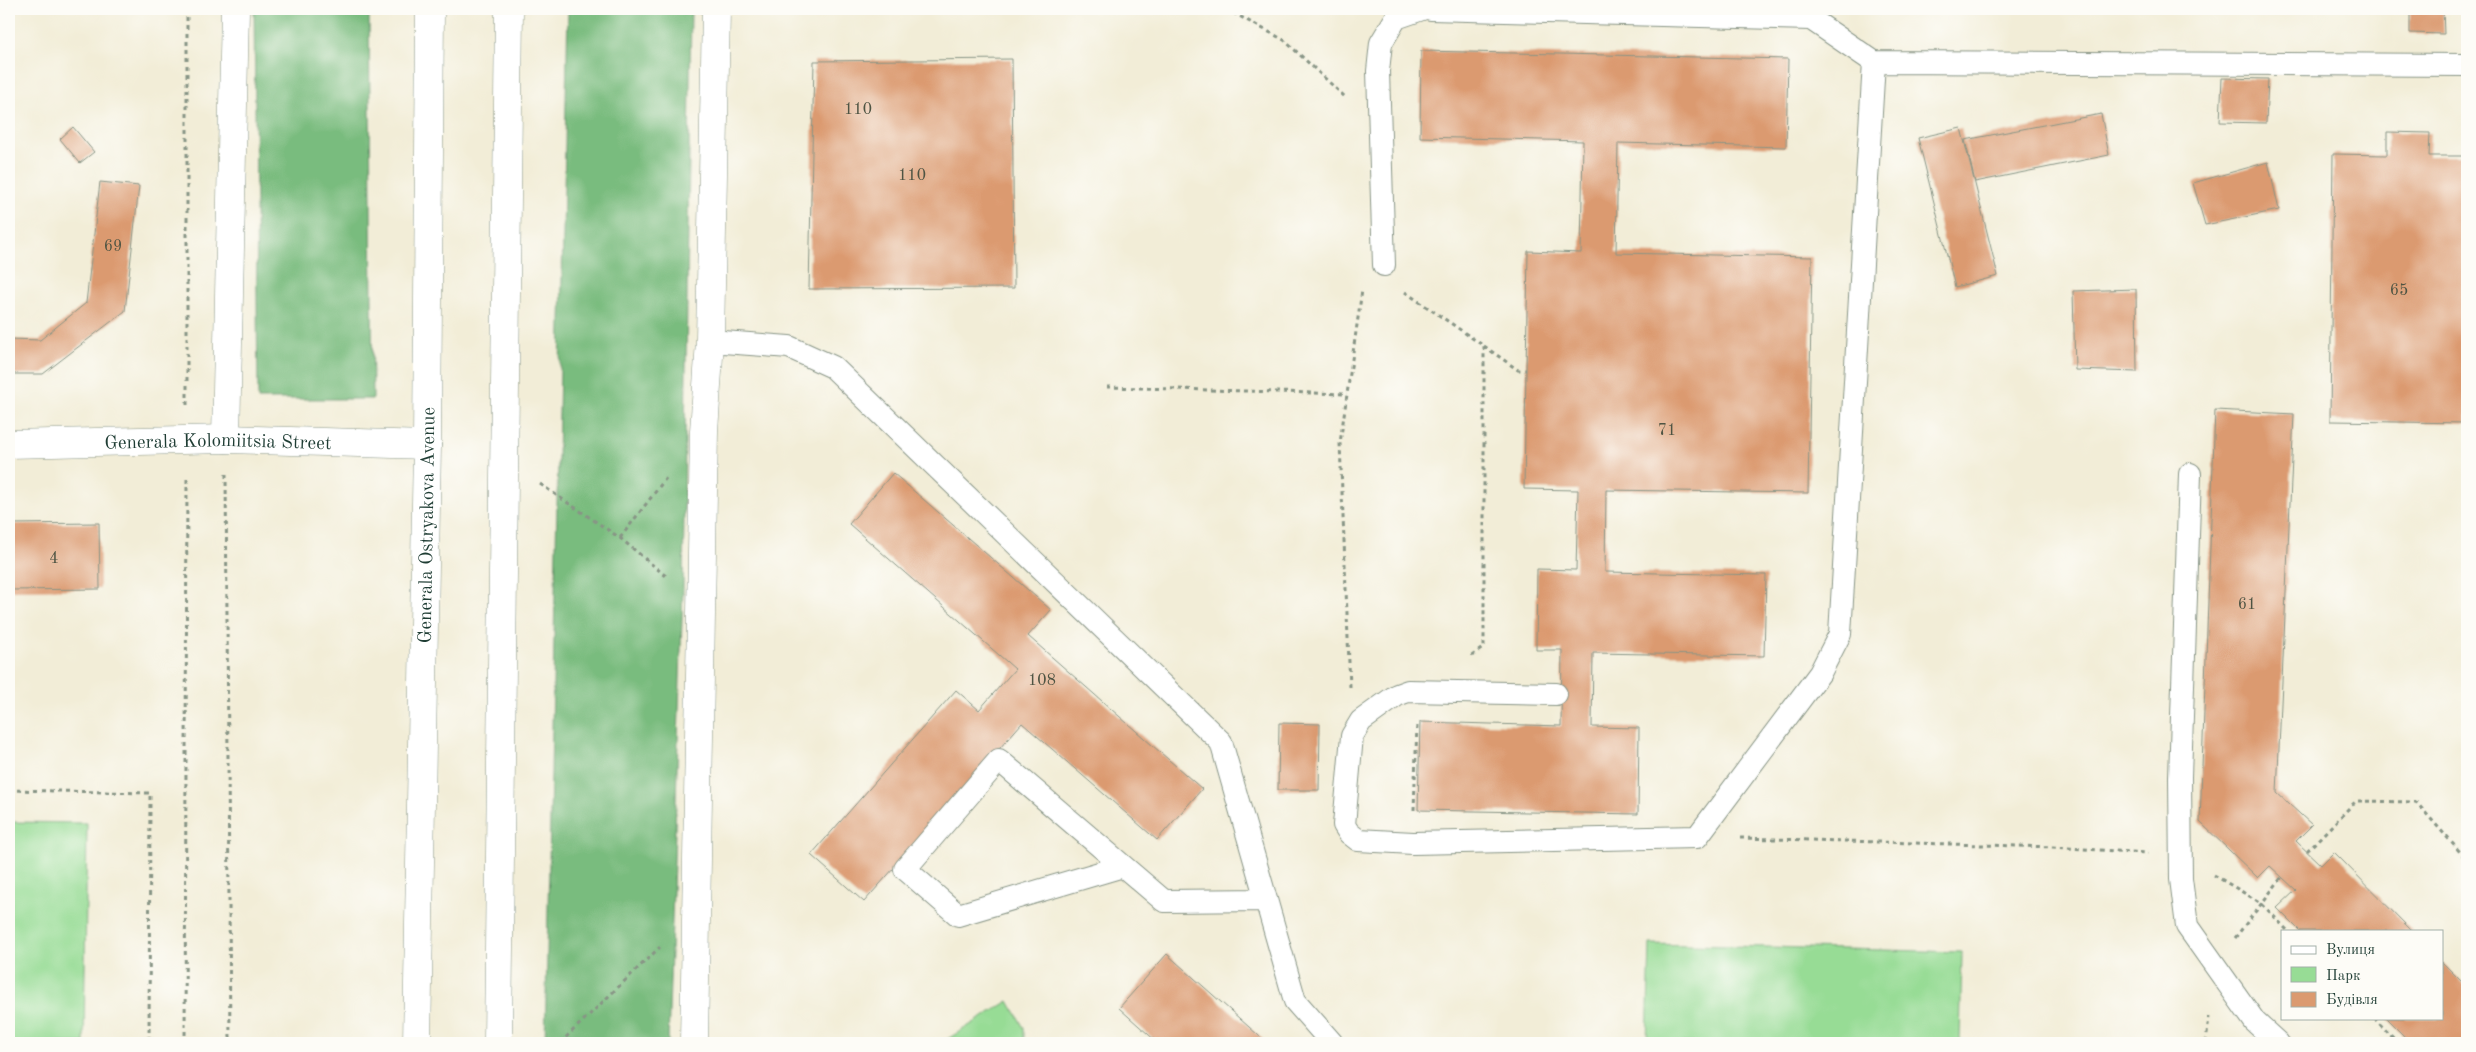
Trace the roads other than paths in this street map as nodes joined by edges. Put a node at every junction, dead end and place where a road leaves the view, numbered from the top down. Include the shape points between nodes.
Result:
1 (235, 9) edge
2 (430, 9) edge
3 (509, 9) edge
4 (716, 9) edge
5 (1422, 9) edge
6 (1431, 9) edge
7 (1874, 62) junction
8 (2467, 65) edge
9 (1384, 264) dead end
10 (710, 341) junction
11 (226, 439) junction
12 (9, 444) edge
13 (427, 445) junction
14 (2190, 474) dead end
15 (1556, 694) dead end
16 (1123, 866) junction
17 (1266, 900) junction
18 (417, 1043) edge
19 (498, 1043) edge
20 (694, 1043) edge
21 (1332, 1043) edge
22 (2278, 1043) edge

1 - 11 main road
2 - 13 main road, Generala Ostryakova Avenue
3 - 19 main road
4 - 10 main road
5 - 9 lane via 1396,18 1381,43 1378,71
6 - 7 lane via 1811,19
7 - 8 lane
7 - 15 lane via 1840,634 1820,673 1697,837 1413,843 1358,840 1348,833 1344,825 1352,736 1361,721 1396,695 1408,690
10 - 17 lane via 789,347 833,367 1221,742
10 - 20 main road via 704,431
11 - 12 main road, Generala Kolomiitsia Street
11 - 13 main road, Generala Kolomiitsia Street
13 - 18 main road, Generala Ostryakova Avenue
14 - 22 lane via 2180,777 2181,879 2187,926 2255,1022
16 - 16 lane via 999,760 905,869 958,915
16 - 17 lane via 1164,901
17 - 21 lane via 1295,1001

